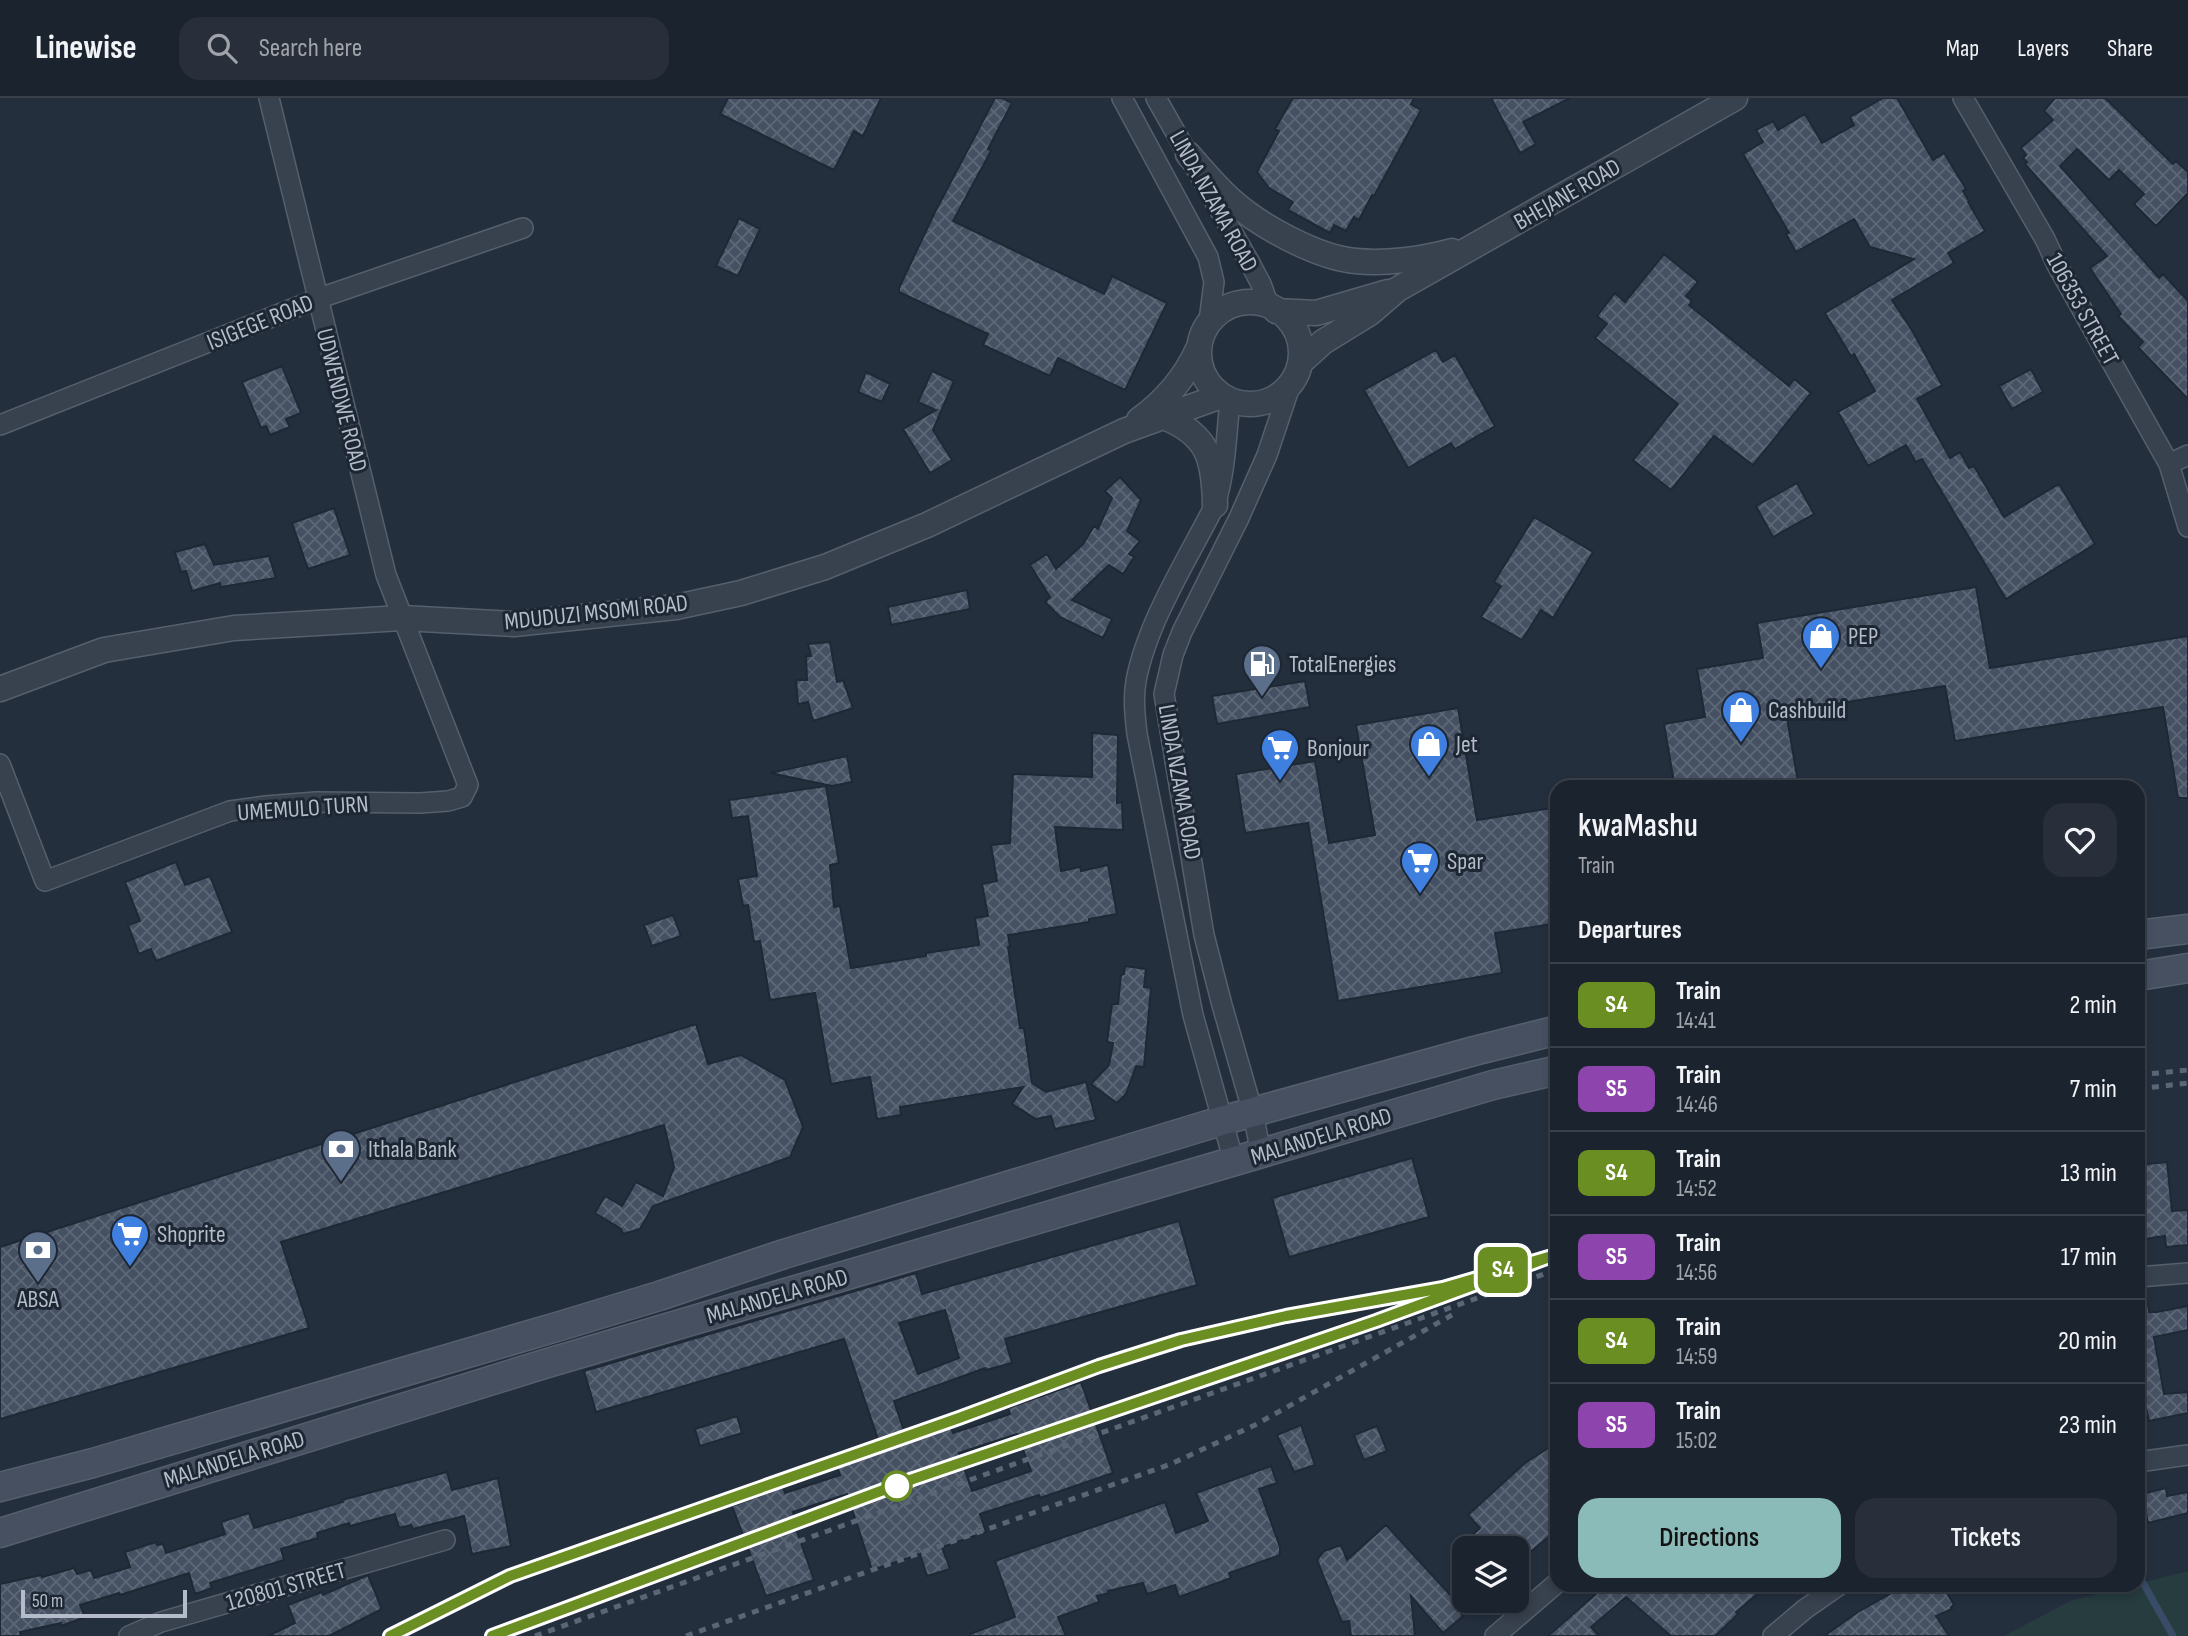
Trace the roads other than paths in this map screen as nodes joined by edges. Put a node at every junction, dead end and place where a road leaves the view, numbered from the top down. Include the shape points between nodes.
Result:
1 (269, 98) edge
2 (1122, 98) edge
3 (1156, 98) edge
4 (1735, 98) edge
5 (1963, 98) edge
6 (1188, 154) junction
7 (523, 228) dead end
8 (1486, 241) junction
9 (1398, 289) junction
10 (317, 299) junction
11 (1273, 308) junction
12 (1209, 321) junction
13 (1198, 349) junction
14 (1301, 362) junction
15 (1290, 386) junction
16 (1225, 398) junction
17 (1164, 417) junction
18 (0, 425) edge
19 (1124, 431) junction
20 (2188, 455) edge
21 (2169, 464) junction
22 (1215, 505) junction
23 (2188, 527) edge
24 (1175, 584) junction
25 (1199, 598) junction
26 (402, 618) junction
27 (0, 690) edge
28 (0, 764) edge
29 (1185, 810) junction
30 (1154, 817) junction
31 (2188, 929) edge
32 (2145, 934) edge
33 (2188, 968) edge
34 (2145, 975) edge
35 (1550, 1032) edge
36 (1550, 1072) edge
37 (1253, 1113) junction
38 (1221, 1121) junction
39 (1261, 1154) junction
40 (1234, 1162) junction
41 (2188, 1273) edge
42 (2145, 1276) edge
43 (2188, 1455) edge
44 (2145, 1461) edge
45 (0, 1488) edge
46 (0, 1533) edge
47 (445, 1540) dead end
48 (1550, 1589) edge
49 (1829, 1592) edge
50 (129, 1636) edge
51 (1495, 1636) edge
52 (1773, 1636) edge

1 - 10 street, UDWENDWE ROAD
2 - 12 street, LINDA NZAMA ROAD via 1208,257 1214,282
3 - 6 street, LINDA NZAMA ROAD
4 - 8 street, BHEJANE ROAD
5 - 21 street, 106353 STREET
6 - 8 street via 1233,202 1275,229 1335,257 1356,261 1427,257
6 - 11 street, LINDA NZAMA ROAD
7 - 10 street, ISIGEGE ROAD
8 - 9 street, BHEJANE ROAD
9 - 11 street, BHEJANE ROAD via 1315,313
9 - 14 street, BHEJANE ROAD
10 - 18 street, ISIGEGE ROAD
10 - 26 street, UDWENDWE ROAD via 386,575
11 - 12 street via 1256,302 1235,304
11 - 14 street via 1295,328
12 - 13 street
13 - 16 street via 1206,380
13 - 19 street, MDUDUZI MSOMI ROAD via 1189,370 1166,397
14 - 15 street
15 - 16 street via 1262,404
15 - 25 street, LINDA NZAMA ROAD via 1268,455
16 - 17 street, MDUDUZI MSOMI ROAD
16 - 22 street, LINDA NZAMA ROAD via 1225,468
17 - 19 street, MDUDUZI MSOMI ROAD
17 - 22 street via 1198,436 1206,448
19 - 26 street, MDUDUZI MSOMI ROAD via 916,529 825,567 741,593 663,608 514,624
20 - 21 street
21 - 23 street, 106353 STREET
22 - 24 street, LINDA NZAMA ROAD
24 - 25 street
24 - 30 street, LINDA NZAMA ROAD via 1146,645 1134,704
25 - 29 street, LINDA NZAMA ROAD via 1178,643 1164,694
26 - 27 street, MDUDUZI MSOMI ROAD via 233,628 104,650
26 - 28 street, UMEMULO TURN via 468,785 458,799 316,802 230,811 45,881
29 - 30 street
29 - 37 street, LINDA NZAMA ROAD via 1205,935
30 - 38 street, LINDA NZAMA ROAD via 1193,1015
31 - 32 main road
33 - 34 main road
35 - 37 main road, MALANDELA ROAD
36 - 39 main road, MALANDELA ROAD
37 - 38 main road, MALANDELA ROAD
37 - 39 street, LINDA NZAMA ROAD
38 - 40 street, LINDA NZAMA ROAD
38 - 45 main road, MALANDELA ROAD via 659,1296
39 - 40 main road, MALANDELA ROAD
40 - 46 main road, MALANDELA ROAD via 528,1369
41 - 42 street
43 - 44 street
47 - 50 street, 120801 STREET via 160,1622
48 - 51 street
49 - 52 street

